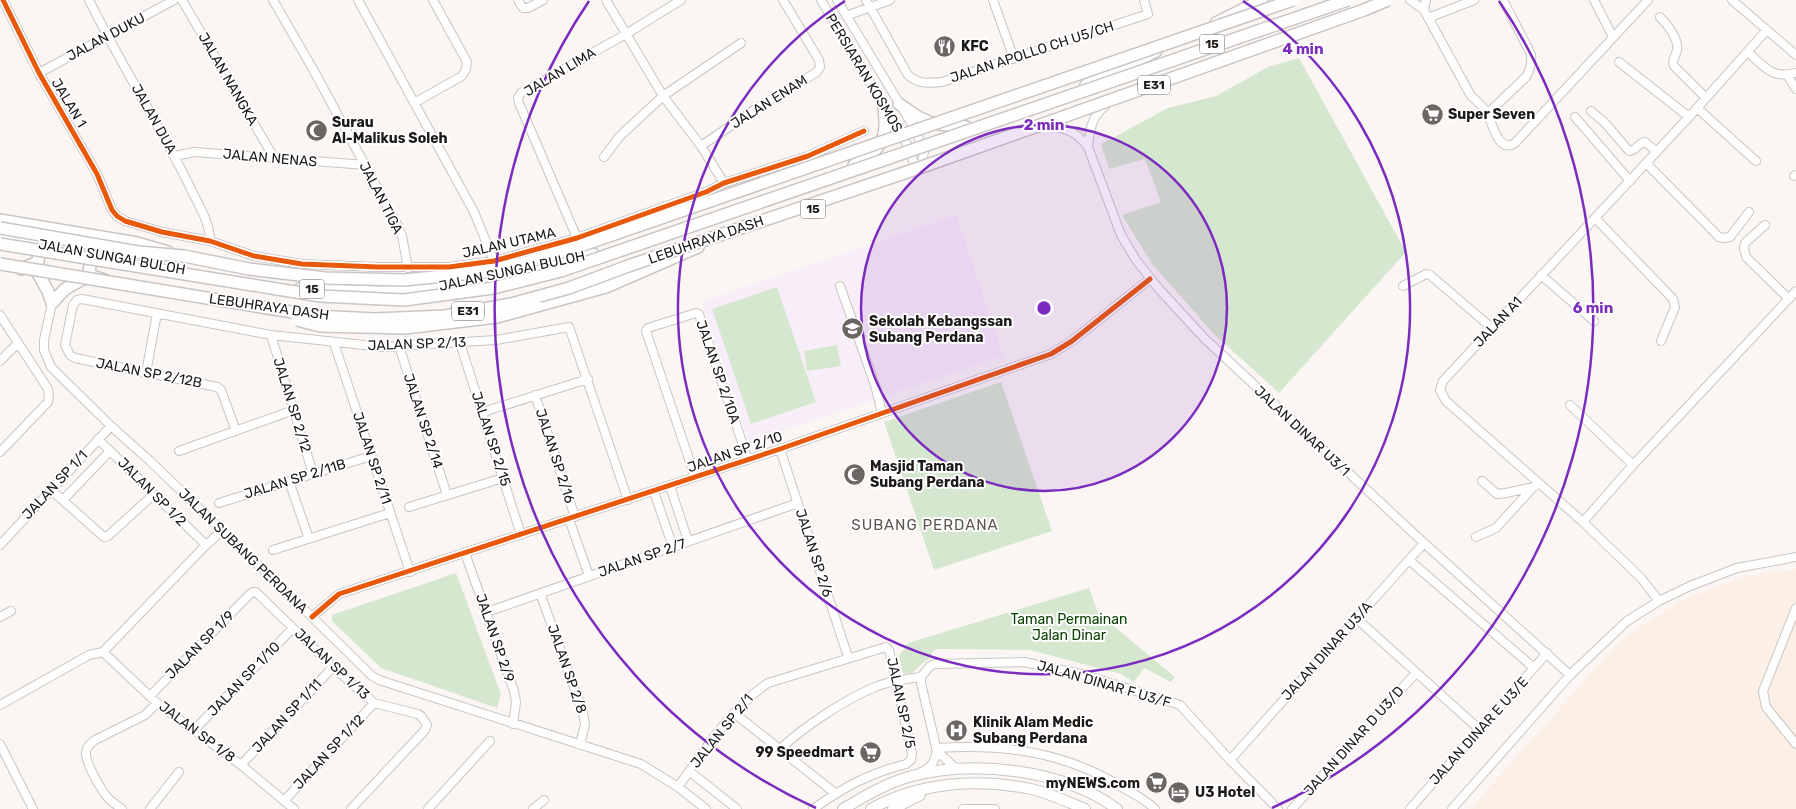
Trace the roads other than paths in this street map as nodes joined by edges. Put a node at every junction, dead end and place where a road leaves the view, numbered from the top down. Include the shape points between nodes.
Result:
1 (3, 0) edge
2 (89, 0) edge
3 (174, 0) edge
4 (182, 0) edge
5 (273, 0) edge
6 (358, 0) edge
7 (433, 0) edge
8 (518, 0) edge
9 (544, 0) edge
10 (606, 0) edge
11 (681, 0) edge
12 (783, 0) edge
13 (821, 0) edge
14 (837, 0) edge
15 (890, 0) edge
16 (993, 0) edge
17 (1144, 0) edge
18 (1262, 0) edge
19 (1294, 0) edge
20 (1337, 0) edge
21 (1348, 0) edge
22 (1388, 0) edge
23 (1393, 0) edge
24 (1410, 0) edge
25 (1426, 0) edge
26 (1474, 0) edge
27 (1503, 0) edge
28 (1594, 0) edge
29 (1648, 0) edge
30 (1732, 0) edge
31 (868, 3) edge
32 (1424, 10) junction
33 (846, 16) junction
34 (1660, 17) dead end
35 (1428, 18) junction
36 (1766, 31) junction
37 (626, 34) junction
38 (107, 36) junction
39 (1613, 37) junction
40 (742, 43) dead end
41 (1748, 52) junction
42 (1796, 55) edge
43 (1014, 59) junction
44 (1619, 62) dead end
45 (39, 73) junction
46 (1796, 73) edge
47 (1787, 75) junction
48 (1086, 86) junction
49 (1796, 89) edge
50 (663, 96) junction
51 (1706, 98) junction
52 (414, 103) junction
53 (898, 104) junction
54 (1105, 106) junction
55 (884, 107) junction
56 (1697, 108) junction
57 (1591, 111) dead end
58 (1488, 114) junction
59 (1575, 117) dead end
60 (1689, 117) junction
61 (1070, 120) junction
62 (1053, 126) junction
63 (966, 127) junction
64 (864, 131) dead end
65 (921, 142) junction
66 (702, 146) junction
67 (908, 146) junction
68 (1088, 147) junction
69 (1656, 151) junction
70 (175, 156) junction
71 (604, 157) dead end
72 (274, 158) junction
73 (1756, 161) dead end
74 (1646, 163) junction
75 (366, 165) junction
76 (854, 166) junction
77 (921, 169) junction
78 (1630, 180) junction
79 (724, 183) junction
80 (857, 194) junction
81 (1748, 212) dead end
82 (117, 216) joint
83 (1595, 218) junction
84 (0, 220) edge
85 (1765, 225) dead end
86 (0, 228) edge
87 (0, 238) edge
88 (577, 238) junction
89 (210, 241) junction
90 (28, 242) junction
91 (0, 244) edge
92 (704, 244) junction
93 (98, 255) junction
94 (184, 256) junction
95 (494, 260) junction
96 (0, 264) edge
97 (0, 268) edge
98 (408, 268) junction
99 (18, 270) junction
100 (37, 272) junction
101 (1541, 275) junction
102 (83, 279) junction
103 (1150, 279) junction
104 (120, 285) junction
105 (840, 286) dead end
106 (1403, 286) dead end
107 (1796, 291) edge
108 (1789, 299) junction
109 (52, 303) junction
110 (241, 304) junction
111 (157, 313) junction
112 (0, 315) edge
113 (401, 318) junction
114 (1594, 322) dead end
115 (1492, 328) junction
116 (272, 336) junction
117 (1661, 341) dead end
118 (18, 343) junction
119 (334, 343) junction
120 (460, 343) junction
121 (399, 346) junction
122 (66, 350) joint
123 (0, 361) edge
124 (146, 372) junction
125 (588, 379) junction
126 (535, 395) junction
127 (1570, 405) dead end
128 (294, 410) junction
129 (483, 412) junction
130 (882, 413) junction
131 (110, 426) junction
132 (236, 431) junction
133 (98, 439) junction
134 (780, 449) junction
135 (110, 451) junction
136 (179, 451) dead end
137 (0, 452) edge
138 (371, 456) junction
139 (748, 460) junction
140 (1633, 465) junction
141 (313, 474) junction
142 (503, 478) junction
143 (695, 478) junction
144 (289, 481) junction
145 (1482, 481) dead end
146 (1535, 485) junction
147 (670, 486) junction
148 (51, 490) junction
149 (654, 492) junction
150 (154, 494) junction
151 (447, 495) junction
152 (63, 500) junction
153 (628, 500) junction
154 (219, 502) dead end
155 (798, 503) junction
156 (409, 508) dead end
157 (390, 513) junction
158 (572, 518) junction
159 (1583, 522) junction
160 (222, 531) junction
161 (521, 535) junction
162 (1476, 537) dead end
163 (308, 539) junction
164 (688, 542) junction
165 (1424, 543) junction
166 (0, 545) edge
167 (206, 545) junction
168 (673, 547) junction
169 (273, 550) dead end
170 (465, 553) junction
171 (1796, 557) edge
172 (1409, 560) junction
173 (410, 572) junction
174 (589, 576) junction
175 (540, 593) junction
176 (827, 593) junction
177 (250, 594) joint
178 (817, 596) dead end
179 (1659, 601) junction
180 (1796, 608) edge
181 (11, 611) dead end
182 (487, 612) junction
183 (0, 617) edge
184 (312, 617) junction
185 (1356, 618) junction
186 (293, 628) junction
187 (103, 652) junction
188 (1547, 653) junction
189 (858, 654) joint
190 (848, 657) junction
191 (333, 667) junction
192 (1534, 668) junction
193 (1416, 673) junction
194 (1570, 675) junction
195 (921, 677) junction
196 (896, 680) junction
197 (150, 696) junction
198 (158, 702) junction
199 (374, 703) junction
200 (0, 704) edge
201 (734, 713) junction
202 (513, 724) junction
203 (195, 729) junction
204 (1480, 730) junction
205 (490, 741) dead end
206 (0, 744) edge
207 (1796, 744) edge
208 (580, 745) junction
209 (780, 749) junction
210 (937, 750) junction
211 (1230, 760) junction
212 (241, 765) junction
213 (964, 769) junction
214 (689, 771) junction
215 (179, 772) dead end
216 (903, 779) junction
217 (940, 786) junction
218 (678, 787) junction
219 (835, 793) junction
220 (544, 800) dead end
221 (284, 801) junction
222 (876, 808) edge
223 (33, 809) edge
224 (122, 809) edge
225 (150, 809) edge
226 (294, 809) edge
227 (351, 809) edge
228 (428, 809) edge
229 (533, 809) edge
230 (706, 809) edge
231 (737, 809) edge
232 (813, 809) edge
233 (843, 809) edge
234 (893, 809) edge
235 (963, 809) edge
236 (995, 809) edge
237 (1085, 809) edge
238 (1117, 809) edge
239 (1155, 809) edge
240 (1278, 809) edge
241 (1292, 809) edge
242 (1410, 809) edge
243 (1452, 809) edge

1 - 45 street, JALAN 1
2 - 38 street, JALAN DUA
3 - 38 street, JALAN DUKU
4 - 72 street, JALAN NANGKA
5 - 75 street, JALAN TIGA
6 - 52 street
7 - 52 street via 466,62 466,69 462,76
8 - 9 street via 523,8
10 - 37 street
11 - 37 street, JALAN LIMA
12 - 66 street, JALAN ENAM via 820,67
13 - 55 street, PERSIARAN KOSMOS
14 - 33 street, PERSIARAN KOSMOS
15 - 31 street
16 - 43 street
17 - 43 street, JALAN APOLLO CH U5/CH via 1148,14
18 - 48 highway
19 - 94 highway, bridge via 527,262 492,270 404,280 326,278 249,269
20 - 48 highway, JALAN SUNGAI BULOH / 15
21 - 91 highway, LEBUHRAYA DASH / E31, bridge via 561,271 493,288 404,300 320,296
22 - 113 highway, LEBUHRAYA DASH / E31, bridge via 919,168 569,288 473,311
23 - 54 highway, JALAN SUNGAI BULOH / 15 via 1290,41
24 - 32 street
25 - 32 street
26 - 35 street
27 - 58 street via 1532,61 1526,76
28 - 39 street
29 - 39 street
30 - 36 street
31 - 33 street
31 - 43 street, JALAN APOLLO CH U5/CH via 908,75 915,81 942,82
32 - 35 street
33 - 53 street, PERSIARAN KOSMOS
34 - 51 street via 1671,31 1677,47 1672,61 1674,66
35 - 58 street via 1471,96
36 - 41 street, JALAN A1
36 - 42 street
37 - 50 street
37 - 88 street, JALAN LIMA via 521,93 518,98
38 - 45 street, JALAN DUKU
38 - 70 street, JALAN DUA
39 - 58 street via 1510,146 1499,140
40 - 50 street
41 - 47 street via 1769,72
41 - 51 street, JALAN A1
44 - 60 street
45 - 82 street, JALAN 1 via 97,174
46 - 47 street
47 - 49 street
48 - 63 highway, JALAN SUNGAI BULOH / 15
50 - 66 street
50 - 71 street via 620,136
51 - 56 street, JALAN A1
52 - 95 street via 474,212
53 - 63 highway via 931,124
53 - 65 street, PERSIARAN KOSMOS
54 - 61 highway, JALAN SUNGAI BULOH / 15
54 - 68 street via 1094,116
55 - 67 street, PERSIARAN KOSMOS
55 - 76 highway via 886,132 882,141 876,150
56 - 60 street, JALAN A1
56 - 73 street
57 - 69 street via 1629,151 1645,142
59 - 78 street
60 - 69 street, JALAN A1
61 - 62 highway, JALAN SUNGAI BULOH / 15
61 - 77 highway, JALAN SUNGAI BULOH / 15 via 1046,125
62 - 68 street via 1072,132
62 - 80 highway, JALAN SUNGAI BULOH / 15
63 - 65 highway, JALAN SUNGAI BULOH / 15
64 - 79 street, JALAN UTAMA via 808,156
65 - 67 highway, JALAN SUNGAI BULOH / 15
65 - 77 street via 924,152
66 - 79 street
67 - 76 highway, JALAN SUNGAI BULOH / 15
67 - 77 street, PERSIARAN KOSMOS via 913,161
68 - 103 street, JALAN DINAR U3/1 via 1121,235
69 - 74 street, JALAN A1
70 - 72 street, JALAN NENAS via 194,152
70 - 89 street, JALAN DUA via 209,227
72 - 75 street, JALAN NENAS
74 - 78 street, JALAN A1
74 - 81 street via 1719,237 1730,238
75 - 98 street, JALAN TIGA via 398,226
76 - 93 highway, JALAN SUNGAI BULOH / 15 via 580,259 448,287 378,292 299,289
77 - 80 highway, JALAN SUNGAI BULOH / 15
78 - 83 street, JALAN A1
79 - 88 street, JALAN UTAMA
80 - 92 highway, JALAN SUNGAI BULOH / 15
82 - 89 street, JALAN UTAMA via 125,222 162,232
83 - 101 street, JALAN A1
83 - 117 street via 1673,299 1675,307
84 - 94 highway, bridge via 137,243
85 - 108 street via 1746,243 1746,257
86 - 94 highway, bridge via 138,252
87 - 90 highway, JALAN SUNGAI BULOH / 15
88 - 95 street, JALAN UTAMA
89 - 98 street, JALAN UTAMA via 254,256 302,264
90 - 93 highway, JALAN SUNGAI BULOH / 15
90 - 99 highway via 39,252 38,262
92 - 110 highway, bridge via 606,287 497,317 406,328 320,326
92 - 113 highway, JALAN SUNGAI BULOH / 15 via 619,274 501,306
93 - 104 highway via 92,257 90,264 92,276
95 - 98 street, JALAN UTAMA via 448,267
96 - 110 highway, LEBUHRAYA DASH / E31, bridge
97 - 99 highway, JALAN SUNGAI BULOH / 15
99 - 100 highway, JALAN SUNGAI BULOH / 15
100 - 102 highway, JALAN SUNGAI BULOH / 15
100 - 109 highway
101 - 114 street
101 - 115 street, JALAN A1
102 - 104 highway, JALAN SUNGAI BULOH / 15
102 - 109 highway via 65,289
103 - 130 street, JALAN SP 2/10 via 1072,341 1050,354
103 - 165 street, JALAN DINAR U3/1 via 1204,338
104 - 113 highway, JALAN SUNGAI BULOH / 15 via 312,316
105 - 130 street
106 - 115 street via 1430,275
107 - 108 street
108 - 140 street
109 - 131 street, JALAN SUBANG PERDANA via 44,340 47,361
110 - 113 highway, LEBUHRAYA DASH / E31, bridge via 316,316
111 - 116 street, JALAN SP 2/13
111 - 122 street, JALAN SP 2/13 via 77,300 73,305
111 - 124 street
112 - 118 street
115 - 146 street, JALAN A1 via 1443,381 1440,390 1446,402
116 - 119 street, JALAN SP 2/13
116 - 128 street, JALAN SP 2/12
118 - 123 street
118 - 137 street via 48,389 49,397 48,402
119 - 121 street, JALAN SP 2/13
119 - 138 street, JALAN SP 2/11
120 - 121 street, JALAN SP 2/13
120 - 125 street, JALAN SP 2/13 via 569,327
120 - 129 street, JALAN SP 2/15
121 - 151 street, JALAN SP 2/14
122 - 124 street, JALAN SP 2/12B via 75,358
124 - 132 street, JALAN SP 2/12B via 219,388
125 - 126 street
125 - 153 street, JALAN SP 2/13
126 - 129 street
126 - 158 street, JALAN SP 2/16
127 - 140 street
128 - 132 street
128 - 141 street, JALAN SP 2/12
129 - 142 street, JALAN SP 2/15
130 - 134 street, JALAN SP 2/10
131 - 133 street, JALAN SP 1/1
131 - 160 street, JALAN SUBANG PERDANA
132 - 136 street
133 - 135 street, JALAN SP 1/2
133 - 148 street, JALAN SP 1/1
134 - 139 street, JALAN SP 2/10
134 - 155 street, JALAN SP 2/6
135 - 150 street, JALAN SP 1/2
135 - 152 street
138 - 141 street, JALAN SP 2/11B
138 - 157 street, JALAN SP 2/11
139 - 143 street, JALAN SP 2/10
139 - 143 street, JALAN SP 2/10A via 699,314 648,328 646,331
140 - 159 street
141 - 144 street, JALAN SP 2/11B
142 - 151 street
142 - 161 street, JALAN SP 2/15
143 - 147 street, JALAN SP 2/10
144 - 154 street, JALAN SP 2/11B
144 - 163 street
145 - 146 street via 1497,494
146 - 159 street, JALAN A1
146 - 162 street via 1496,528
147 - 149 street, JALAN SP 2/10
147 - 164 street
148 - 152 street
148 - 166 street, JALAN SP 1/1
149 - 153 street, JALAN SP 2/10
149 - 168 street
150 - 152 street via 104,537
150 - 167 street, JALAN SP 1/2
151 - 156 street
153 - 158 street, JALAN SP 2/10
155 - 164 street, JALAN SP 2/7
155 - 176 street, JALAN SP 2/6
157 - 163 street
157 - 173 street, JALAN SP 2/11
158 - 161 street, JALAN SP 2/10
158 - 174 street, JALAN SP 2/16
159 - 179 street, JALAN A1 via 1641,578
160 - 167 street
160 - 184 street, JALAN SUBANG PERDANA
161 - 170 street, JALAN SP 2/10
163 - 169 street
164 - 168 street, JALAN SP 2/7
165 - 172 street, JALAN DINAR U3/A
165 - 188 street, JALAN DINAR U3/1
167 - 187 street
168 - 174 street, JALAN SP 2/7
170 - 173 street, JALAN SP 2/10
170 - 182 street, JALAN SP 2/9
171 - 179 street via 1737,568
172 - 185 street, JALAN DINAR U3/A
172 - 192 street
173 - 184 street, JALAN SP 2/10 via 339,594
174 - 175 street, JALAN SP 2/7
175 - 182 street, JALAN SP 2/7
175 - 208 street, JALAN SP 2/8 via 583,712 585,724
176 - 178 street
176 - 190 street, JALAN SP 2/6
177 - 186 street, JALAN SP 1/13 via 256,592
177 - 197 street, JALAN SP 1/9
179 - 194 street via 1627,621
180 - 207 street via 1763,691 1766,707
181 - 183 street
182 - 202 street, JALAN SP 2/9 via 514,691
184 - 202 street, JALAN SUBANG PERDANA via 379,680
185 - 193 street
185 - 211 street, JALAN DINAR U3/A
186 - 191 street, JALAN SP 1/13
186 - 203 street, JALAN SP 1/10
187 - 197 street, JALAN SP 1/8
187 - 200 street via 89,655
188 - 192 street, JALAN DINAR E U3/E
188 - 194 street, JALAN DINAR U3/1
189 - 190 street, JALAN SP 2/1
189 - 196 street, JALAN SP 2/5 via 886,646
190 - 201 street, JALAN SP 2/1 via 768,683 756,690
191 - 199 street, JALAN SP 1/13
191 - 212 street, JALAN SP 1/11
192 - 204 street, JALAN DINAR E U3/E
193 - 204 street
193 - 241 street, JALAN DINAR D U3/D
194 - 243 street
195 - 196 street
195 - 210 street
195 - 211 street, JALAN DINAR F U3/F via 935,664 1024,662 1085,675 1180,705
196 - 209 street via 848,701 794,736
196 - 219 street, JALAN SP 2/5 via 911,760 866,776
197 - 198 street, JALAN SP 1/8
198 - 203 street, JALAN SP 1/8
198 - 224 street via 145,715 95,740 86,753 101,789
199 - 221 street, JALAN SP 1/12
199 - 227 street, JALAN SP 1/13 via 418,714 427,727
201 - 209 street
201 - 214 street, JALAN SP 2/1
202 - 208 street, JALAN SUBANG PERDANA
203 - 212 street, JALAN SP 1/8
204 - 242 street, JALAN DINAR E U3/E
205 - 228 street
206 - 223 street
208 - 218 street, JALAN SUBANG PERDANA via 640,764
209 - 219 street
210 - 213 street via 954,767
210 - 216 street via 928,769
210 - 239 street via 969,746 1004,747 1064,759 1104,776
211 - 240 street, JALAN DINAR F U3/F
212 - 221 street, JALAN SP 1/8
213 - 216 main road
213 - 238 main road via 997,768 1034,774 1070,784
214 - 218 street, JALAN SP 2/1
214 - 231 street
215 - 225 street
216 - 222 main road via 884,794
216 - 233 main road
217 - 222 main road via 903,794
217 - 234 main road
217 - 237 main road via 972,782 1032,789
218 - 230 street, JALAN SUBANG PERDANA
219 - 232 street
220 - 229 street
221 - 226 street, JALAN SP 1/8
235 - 236 street

